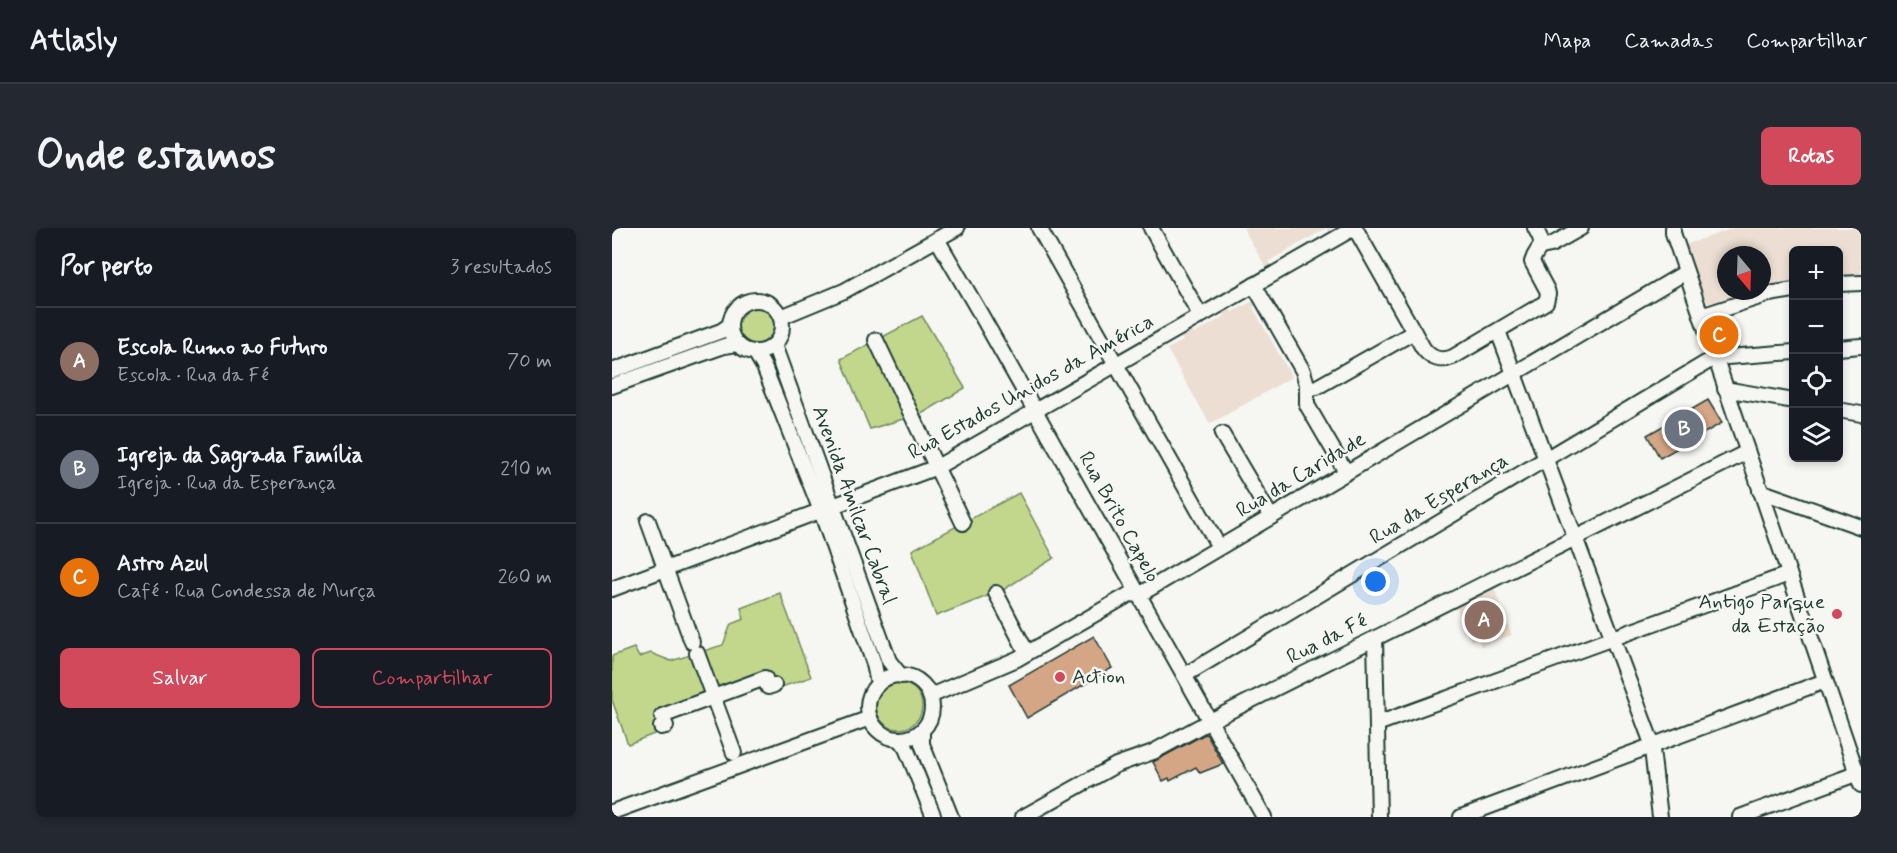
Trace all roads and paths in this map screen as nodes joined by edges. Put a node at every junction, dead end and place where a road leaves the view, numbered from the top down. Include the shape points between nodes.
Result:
1 (957, 228) edge
2 (1039, 228) edge
3 (1151, 228) edge
4 (1355, 228) edge
5 (1535, 228) edge
6 (1581, 228) edge
7 (1673, 228) edge
8 (936, 239) junction
9 (1541, 247) junction
10 (1686, 272) junction
11 (1861, 283) edge
12 (1843, 284) edge
13 (1254, 285) junction
14 (1789, 291) edge
15 (1200, 315) junction
16 (1701, 316) junction
17 (781, 317) junction
18 (730, 325) junction
19 (1498, 331) junction
20 (1414, 332) junction
21 (876, 340) dead end
22 (736, 344) junction
23 (774, 345) junction
24 (1861, 346) edge
25 (1843, 348) edge
26 (755, 352) junction
27 (1789, 352) edge
28 (1714, 358) junction
29 (1116, 363) junction
30 (612, 371) edge
31 (1514, 374) junction
32 (612, 386) edge
33 (1725, 388) junction
34 (1307, 389) junction
35 (1789, 400) edge
36 (1035, 410) junction
37 (1843, 411) edge
38 (1861, 414) edge
39 (1221, 434) dead end
40 (1747, 452) junction
41 (1546, 459) junction
42 (937, 467) junction
43 (1346, 472) junction
44 (1760, 491) junction
45 (827, 509) junction
46 (1271, 517) junction
47 (648, 521) dead end
48 (963, 524) dead end
49 (1861, 526) edge
50 (1575, 538) junction
51 (1220, 547) junction
52 (665, 569) junction
53 (1789, 574) junction
54 (612, 589) edge
55 (996, 593) dead end
56 (1139, 595) junction
57 (1375, 638) junction
58 (1612, 638) junction
59 (1027, 653) junction
60 (1185, 675) junction
61 (901, 676) junction
62 (1825, 681) junction
63 (878, 684) junction
64 (774, 685) dead end
65 (930, 696) junction
66 (714, 697) junction
67 (870, 718) junction
68 (1210, 721) junction
69 (1377, 724) junction
70 (661, 728) dead end
71 (922, 731) junction
72 (899, 739) junction
73 (1651, 746) junction
74 (734, 753) dead end
75 (1860, 779) edge
76 (612, 812) edge
77 (934, 817) edge
78 (951, 817) edge
79 (1023, 817) edge
80 (1264, 817) edge
81 (1379, 817) edge
82 (1461, 817) edge
83 (1660, 817) edge
84 (1740, 817) edge
85 (1765, 817) edge

1 - 8 street
2 - 29 street
3 - 15 street
4 - 13 street, Rua Estados Unidos da América
4 - 20 street
5 - 9 street
6 - 9 street
7 - 10 street
8 - 17 street via 844,291
8 - 36 street, Rua Brito Capelo
9 - 19 street via 1532,262 1548,298 1543,305
10 - 16 street
10 - 31 street, Rua da Caridade
11 - 12 street
13 - 15 street, Rua Estados Unidos da América
13 - 34 street via 1303,371
14 - 16 street
15 - 29 street, Rua Estados Unidos da América
16 - 28 street
17 - 18 street via 769,303 752,300 736,309
17 - 23 street via 782,332
18 - 22 street
18 - 30 street
19 - 20 street via 1448,359 1436,359 1426,353
19 - 31 street
20 - 34 street
21 - 42 street
22 - 26 street
22 - 32 street
23 - 26 street
23 - 45 street, Avenida Amilcar Cabral
24 - 25 street
26 - 45 street, Avenida Amilcar Cabral
27 - 28 street
28 - 33 street
28 - 41 street, Rua da Esperança
29 - 36 street, Rua Estados Unidos da América
29 - 51 street
31 - 41 street
31 - 43 street, Rua da Caridade
33 - 35 street
33 - 40 street
34 - 43 street via 1307,405
36 - 42 street, Rua Estados Unidos da América
36 - 56 street, Rua Brito Capelo
37 - 38 street
39 - 46 street
40 - 44 street
40 - 50 street, Rua da Fé
41 - 50 street
41 - 60 street, Rua da Esperança
42 - 45 street, Rua Estados Unidos da América
42 - 48 street
43 - 46 street, Rua da Caridade
44 - 49 street
44 - 53 street
45 - 52 street, Rua Estados Unidos da América
45 - 61 street, Avenida Amilcar Cabral via 890,661
45 - 63 street, Avenida Amilcar Cabral
46 - 51 street, Rua da Caridade
47 - 52 street
50 - 57 street, Rua da Fé
50 - 58 street
51 - 56 street, Rua da Caridade
52 - 54 street, Rua Estados Unidos da América
52 - 66 street
53 - 58 street
53 - 62 street
55 - 59 street
56 - 59 street, Rua da Caridade via 1130,594
56 - 60 street, Rua Brito Capelo
57 - 68 street, Rua da Fé
57 - 69 street
58 - 69 street
58 - 73 street
59 - 65 street, Rua da Caridade
60 - 68 street, Rua Brito Capelo
61 - 63 street
61 - 65 street via 919,682
62 - 73 street
62 - 75 street
63 - 67 street via 869,700
64 - 66 street via 768,687 765,678
65 - 71 street via 931,715
66 - 70 street via 662,716 666,726
66 - 74 street
67 - 72 street via 881,733
67 - 76 street
68 - 79 street, Rua da Fé via 1153,752 1116,765
68 - 80 street, Rua Brito Capelo
69 - 81 street
71 - 72 street
71 - 78 street via 922,744
72 - 77 street
73 - 82 street
73 - 83 street
75 - 84 street
75 - 85 street

